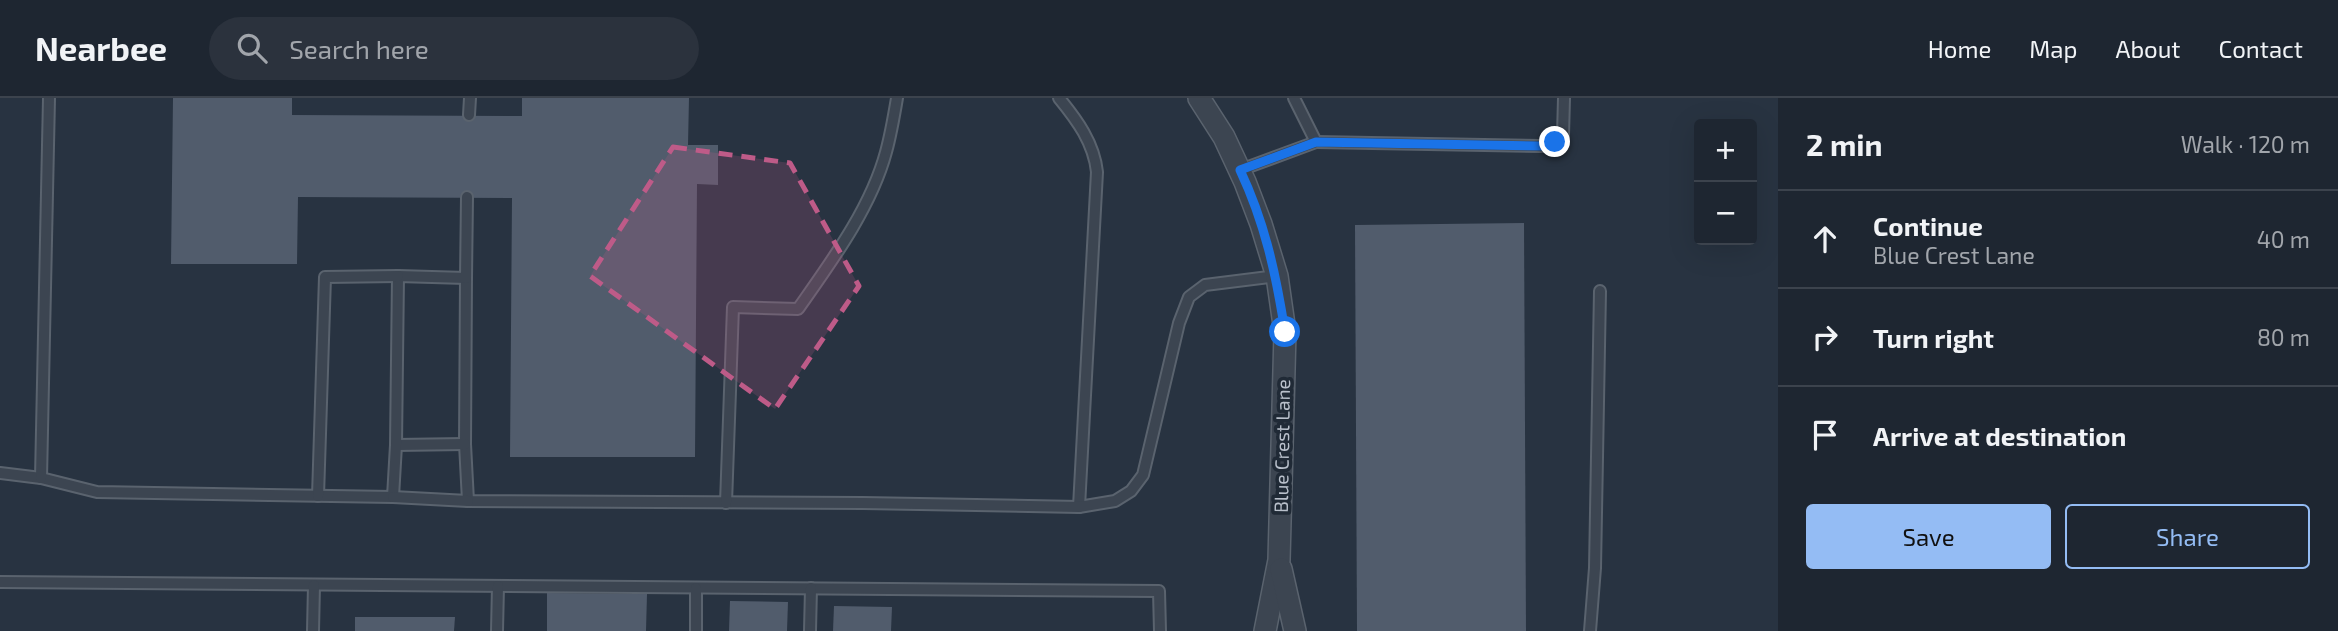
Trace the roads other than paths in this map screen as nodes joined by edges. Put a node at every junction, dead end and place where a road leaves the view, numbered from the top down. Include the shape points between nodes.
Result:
1 (49, 98) edge
2 (470, 98) edge
3 (897, 98) edge
4 (1059, 98) edge
5 (1199, 98) edge
6 (1294, 98) edge
7 (1564, 98) edge
8 (469, 116) dead end
9 (1316, 142) junction
10 (1240, 170) junction
11 (467, 197) dead end
12 (398, 276) junction
13 (1277, 276) junction
14 (466, 278) junction
15 (1600, 291) dead end
16 (396, 444) junction
17 (465, 444) junction
18 (0, 473) edge
19 (41, 478) junction
20 (318, 496) junction
21 (393, 497) junction
22 (468, 501) junction
23 (726, 503) junction
24 (1079, 507) junction
25 (1279, 560) junction
26 (0, 582) edge
27 (314, 585) junction
28 (498, 586) junction
29 (696, 587) junction
30 (811, 588) junction
31 (313, 631) edge
32 (498, 631) edge
33 (696, 631) edge
34 (810, 631) edge
35 (1160, 631) edge
36 (1265, 631) edge
37 (1295, 631) edge
38 (1590, 631) edge

1 - 19 lane
2 - 8 lane
3 - 23 lane via 886,153 871,190 841,247 798,309 733,307
4 - 24 lane via 1095,153 1097,172
5 - 10 street, Blue Crest Lane
6 - 9 lane
7 - 9 lane via 1563,135 1541,146
9 - 10 lane
10 - 13 street, Blue Crest Lane
11 - 14 lane
12 - 14 lane
12 - 16 lane
12 - 20 lane via 326,277
13 - 24 lane via 1205,285 1189,297 1143,475 1131,491 1115,501
13 - 25 street, Blue Crest Lane via 1285,332
14 - 17 lane
15 - 38 lane
16 - 17 lane
16 - 21 lane
17 - 22 lane
18 - 19 lane
19 - 20 lane via 97,492
20 - 21 lane
21 - 22 lane
22 - 23 lane
23 - 24 lane
25 - 36 street, Blue Crest Lane
25 - 37 street, Blue Crest Lane
26 - 27 lane
27 - 28 lane
27 - 31 lane
28 - 29 lane
28 - 32 lane
29 - 30 lane
29 - 33 lane
30 - 34 lane
30 - 35 lane via 1159,591

